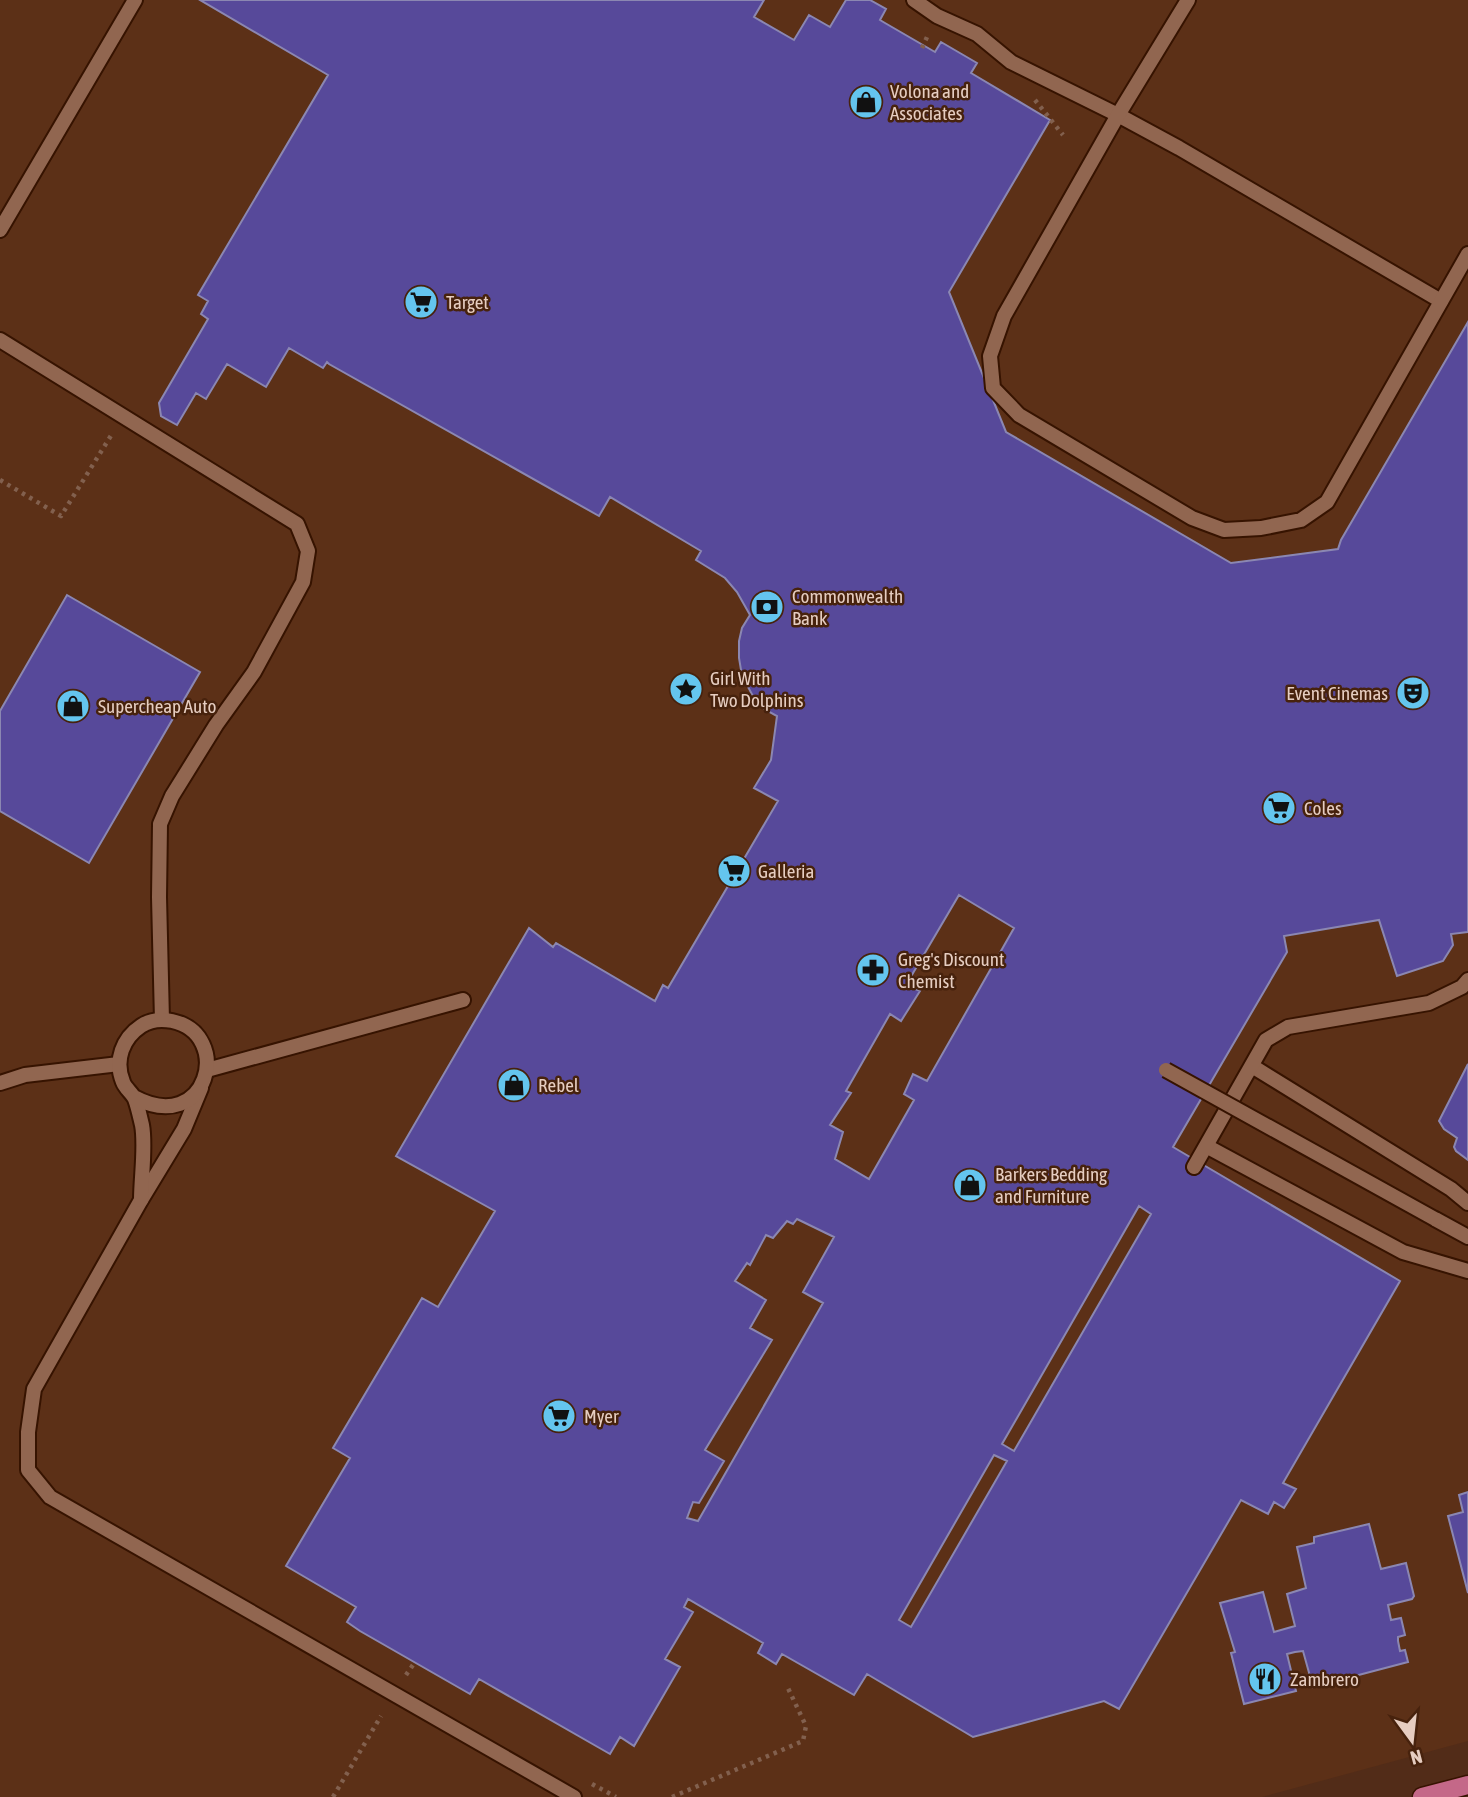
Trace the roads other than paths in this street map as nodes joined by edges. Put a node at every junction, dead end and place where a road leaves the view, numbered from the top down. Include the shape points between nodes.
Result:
1 (135, 0) edge
2 (914, 0) edge
3 (1188, 0) edge
4 (1118, 115) junction
5 (0, 230) edge
6 (1468, 254) edge
7 (1441, 302) junction
8 (0, 340) edge
9 (1468, 980) edge
10 (463, 1000) dead end
11 (162, 1020) junction
12 (119, 1064) junction
13 (1252, 1066) junction
14 (0, 1070) edge
15 (207, 1070) junction
16 (1166, 1070) dead end
17 (25, 1075) junction
18 (0, 1083) edge
19 (201, 1088) junction
20 (134, 1097) junction
21 (1208, 1147) junction
22 (1195, 1167) dead end
23 (141, 1200) junction
24 (1468, 1203) edge
25 (1468, 1237) edge
26 (1468, 1271) edge
27 (1468, 1785) edge
28 (574, 1797) edge
29 (1422, 1797) edge

1 - 5 lane
2 - 4 lane via 977,34 1011,62
3 - 4 lane
4 - 7 lane
4 - 7 lane via 1004,316 990,356 993,388 1019,415 1192,518 1224,530 1261,528 1301,520 1326,502
6 - 7 lane
8 - 11 lane via 297,524 308,551 303,582 254,672 216,725 160,824
9 - 13 lane via 1429,1003 1288,1027 1266,1040
10 - 15 lane
11 - 12 lane via 131,1033
11 - 15 lane via 181,1023 197,1034 206,1051
12 - 17 lane
12 - 20 lane via 123,1082
13 - 21 lane
13 - 24 lane
14 - 17 lane
15 - 19 lane
16 - 25 lane, bridge
17 - 18 lane
19 - 20 lane via 188,1101 170,1107 151,1106
19 - 23 lane via 184,1129
20 - 23 lane via 143,1128
21 - 22 lane
21 - 26 lane via 1403,1252
23 - 28 lane via 34,1389 29,1470 50,1497
27 - 29 main road

